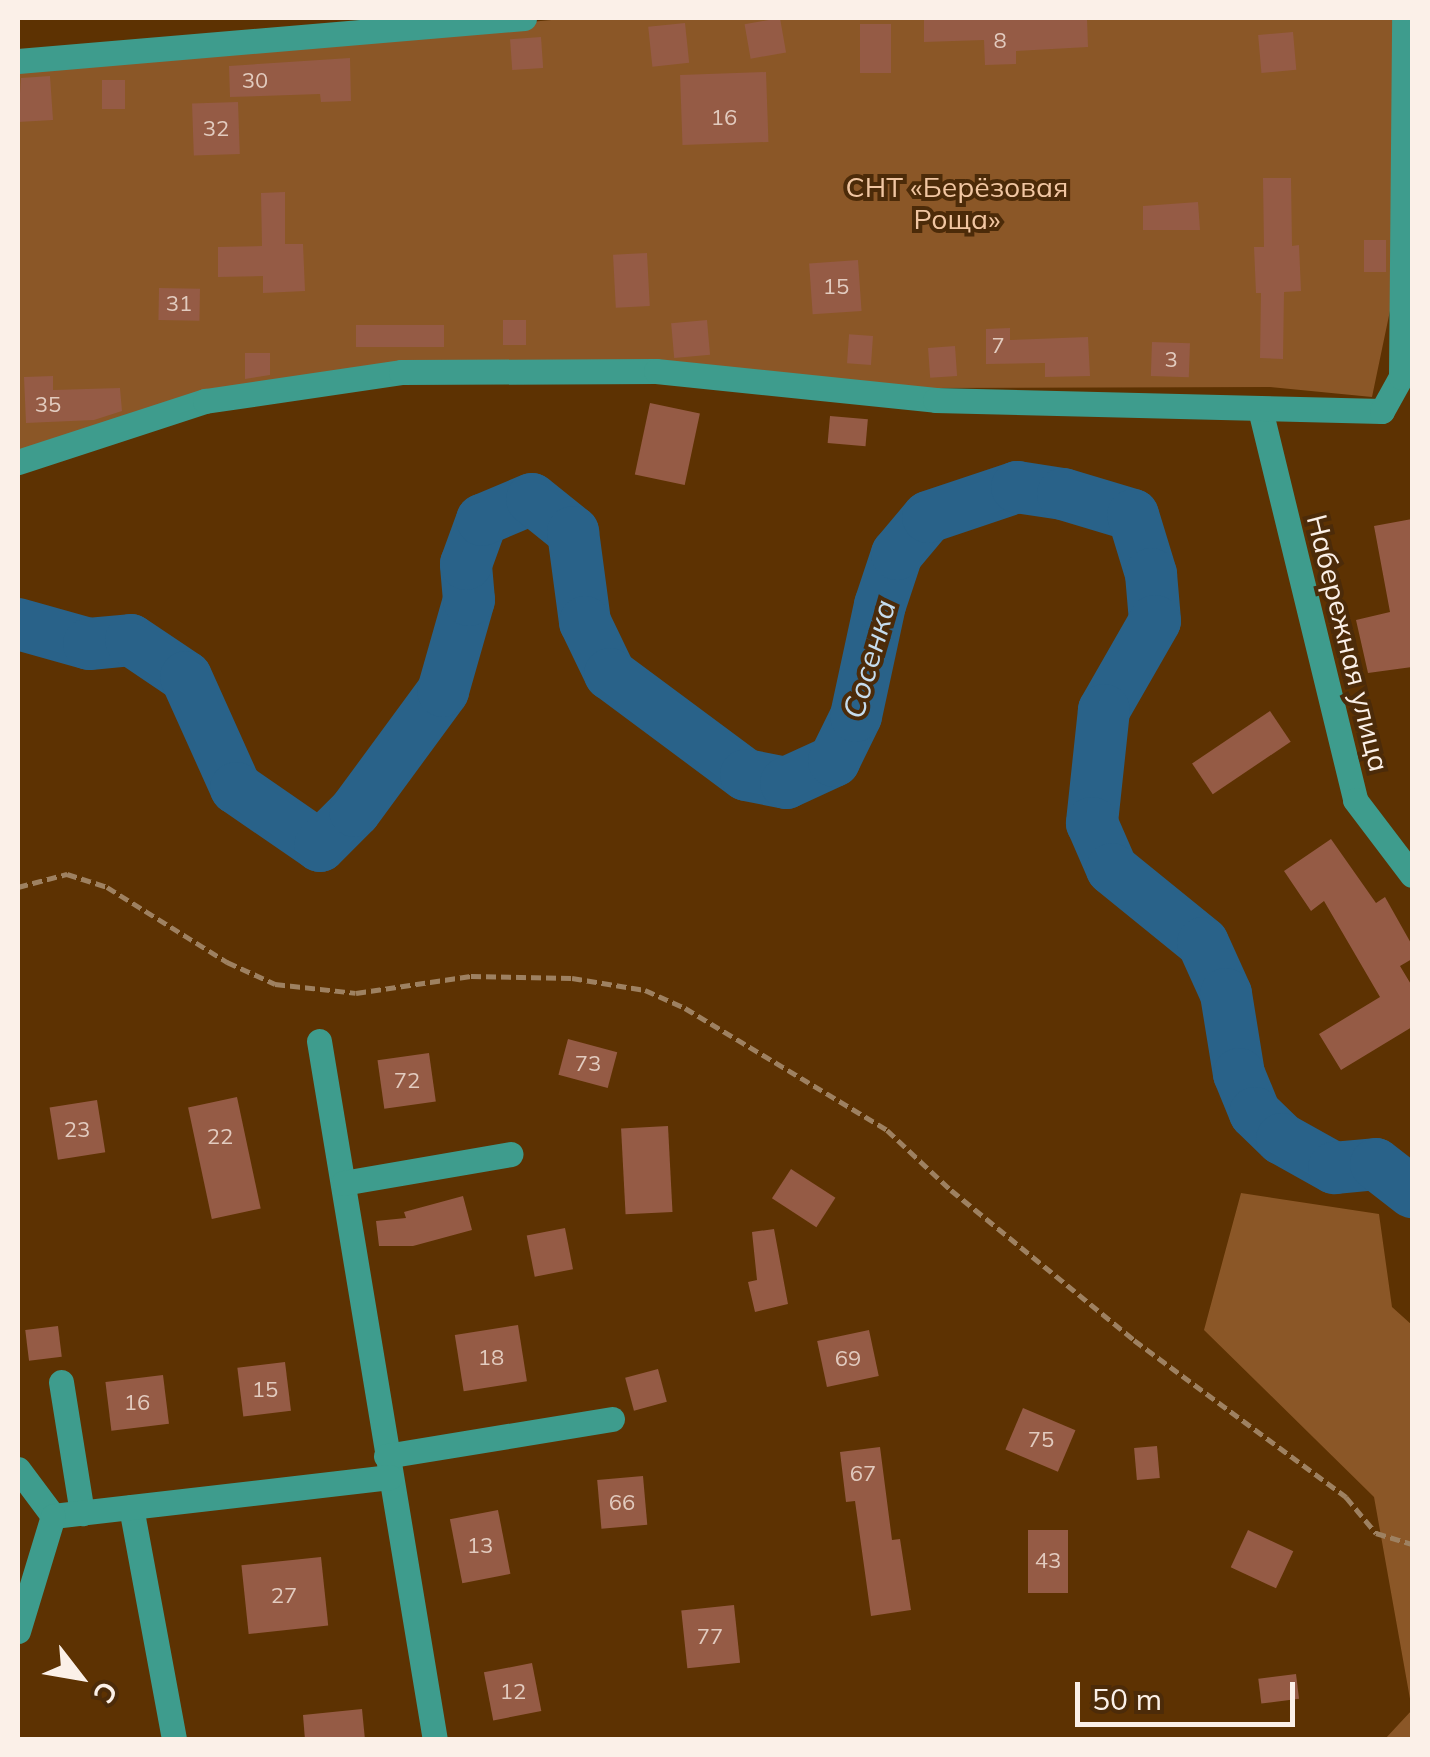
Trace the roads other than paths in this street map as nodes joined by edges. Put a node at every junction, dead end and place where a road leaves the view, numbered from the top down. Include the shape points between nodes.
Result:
1 (524, 18) edge
2 (1404, 18) edge
3 (18, 61) edge
4 (1260, 409) junction
5 (18, 462) edge
6 (1412, 875) edge
7 (320, 1041) dead end
8 (511, 1154) dead end
9 (342, 1183) junction
10 (61, 1382) dead end
11 (612, 1419) dead end
12 (388, 1467) junction
13 (18, 1470) edge
14 (131, 1507) junction
15 (82, 1513) junction
16 (53, 1516) junction
17 (18, 1631) edge
18 (174, 1740) edge
19 (435, 1740) edge

1 - 3 street
2 - 4 street via 1402,378 1382,411
4 - 5 street via 935,400 656,371 400,372 205,401
4 - 6 street, Набережная улица via 1355,800
7 - 9 street
8 - 9 street
9 - 12 street
10 - 15 street
11 - 12 street
12 - 14 street
12 - 19 street
13 - 16 street
14 - 15 street
14 - 18 street
15 - 16 street
16 - 17 street

